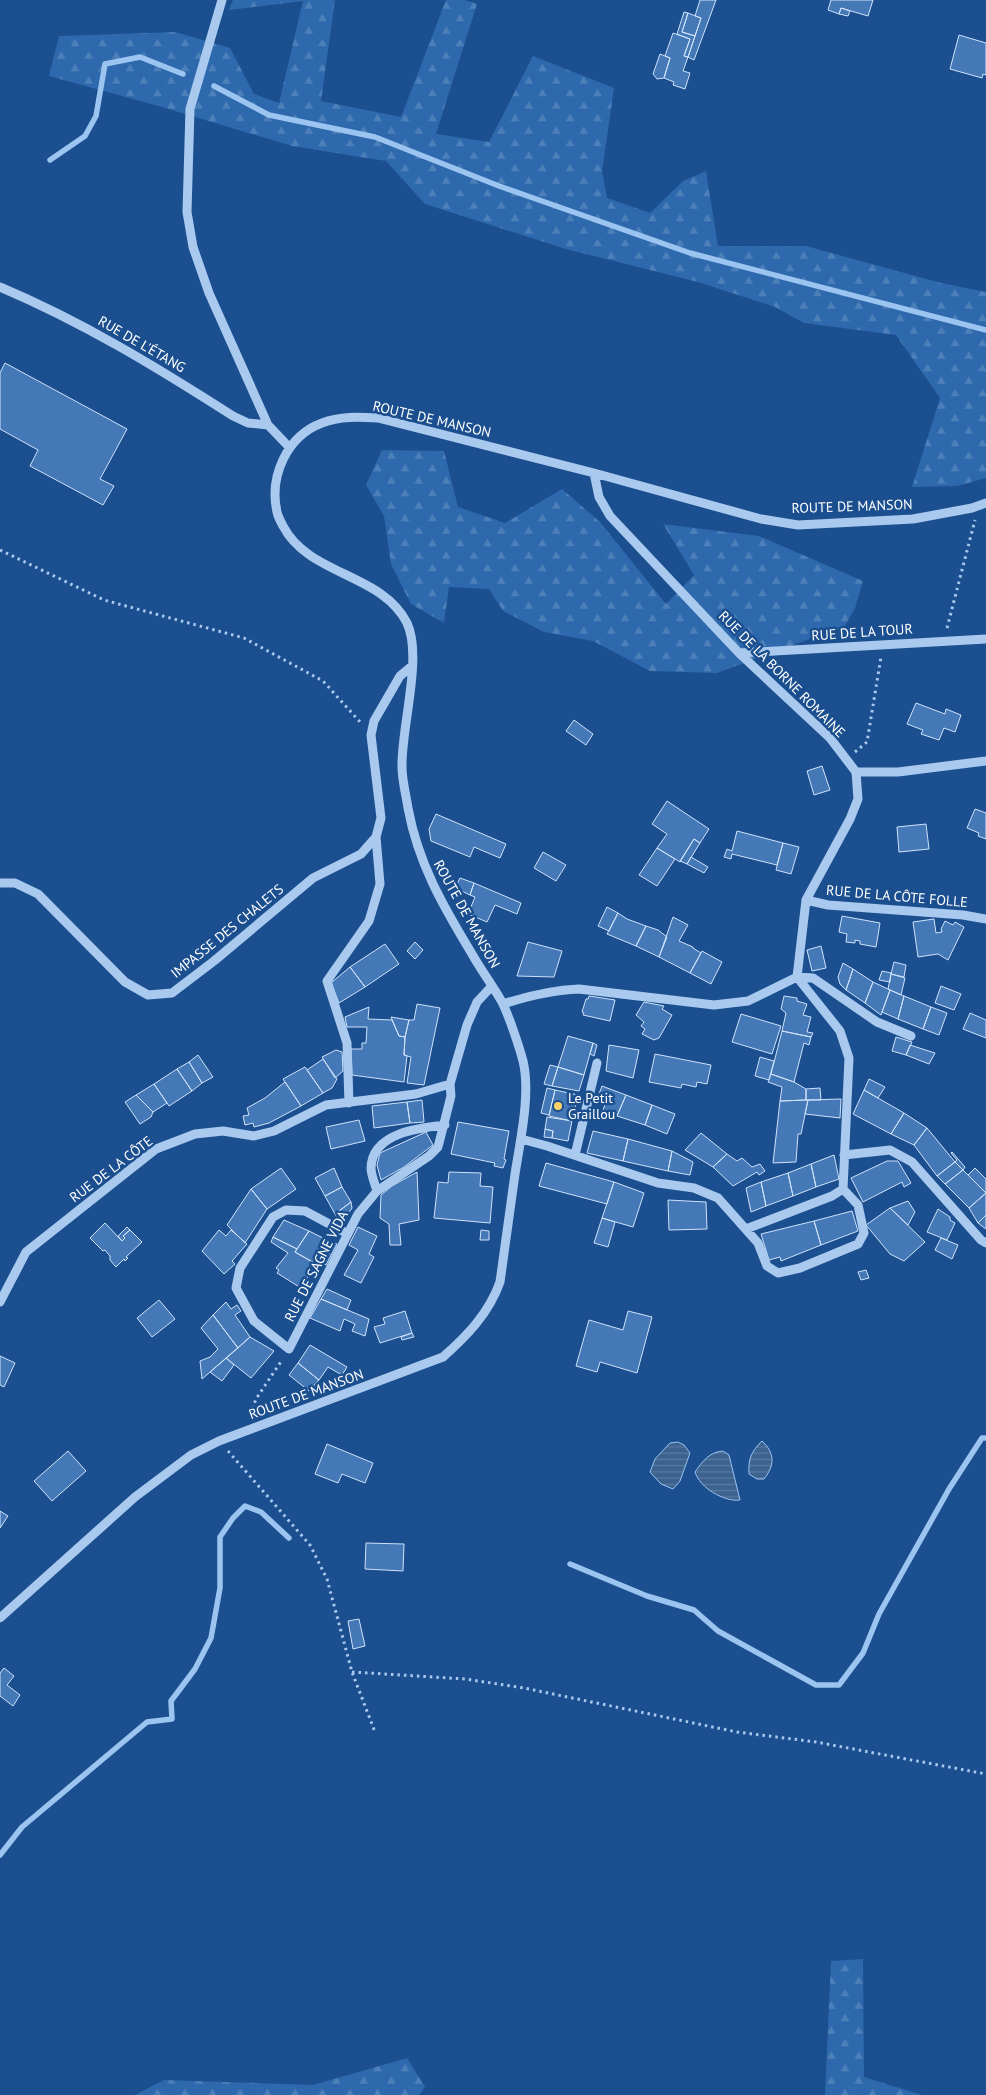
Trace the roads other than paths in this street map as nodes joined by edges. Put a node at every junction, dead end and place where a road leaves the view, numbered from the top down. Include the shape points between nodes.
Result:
1 (222, 0) edge
2 (0, 287) edge
3 (268, 425) junction
4 (290, 448) junction
5 (594, 473) junction
6 (982, 504) edge
7 (986, 639) edge
8 (739, 653) junction
9 (412, 666) junction
10 (986, 761) edge
11 (856, 772) junction
12 (376, 837) junction
13 (0, 882) edge
14 (806, 900) junction
15 (986, 919) edge
16 (797, 978) junction
17 (491, 987) junction
18 (503, 1004) junction
19 (910, 1036) dead end
20 (597, 1063) dead end
21 (450, 1084) junction
22 (349, 1103) junction
23 (445, 1125) junction
24 (520, 1139) junction
25 (574, 1155) junction
26 (844, 1155) junction
27 (843, 1189) junction
28 (377, 1191) junction
29 (746, 1229) junction
30 (348, 1234) junction
31 (986, 1243) edge
32 (0, 1302) edge
33 (0, 1618) edge

1 - 3 street via 190,109 187,212 193,247 209,293
2 - 3 street, RUE DE L'ÉTANG via 119,345 233,416 248,423
3 - 4 street
4 - 5 street, ROUTE DE MANSON via 306,430 323,422 346,417 378,418
4 - 9 street, ROUTE DE MANSON via 280,465 276,482 277,513 288,536 318,562 362,582 400,610 410,630
5 - 6 street, ROUTE DE MANSON via 761,519 798,525 913,519
5 - 8 street, RUE DE LA BORNE ROMAINE via 599,497 610,516
7 - 8 street, RUE DE LA TOUR
8 - 11 street, RUE DE LA BORNE ROMAINE via 830,738
9 - 12 street via 400,676 374,721 371,735 382,818
9 - 17 street, ROUTE DE MANSON via 402,766 417,848 433,887
10 - 11 street via 898,772
11 - 14 street via 858,799
12 - 13 street, IMPASSE DES CHALETS via 361,854 313,878 172,993 148,994 125,982 38,894 15,883
12 - 22 street via 380,884 369,921 327,981 347,1043
14 - 15 street, RUE DE LA CÔTE FOLLE via 828,905
14 - 16 street
16 - 18 street via 748,1001 714,1005 578,989 535,994
16 - 19 street via 813,978 877,1022
16 - 26 street via 840,1031 849,1058
17 - 18 street, ROUTE DE MANSON
17 - 21 street, RUE DE SAGNE VIDA via 477,1002 467,1024
18 - 24 street, ROUTE DE MANSON via 523,1061 525,1105
20 - 25 street
21 - 22 street, RUE DE LA CÔTE via 416,1094
21 - 23 street, RUE DE SAGNE VIDA
22 - 32 street, RUE DE LA CÔTE via 326,1105 274,1131 254,1136 223,1132 195,1134 156,1150 26,1252
23 - 28 street, RUE DE SAGNE VIDA via 438,1146 429,1156
23 - 28 street via 424,1127 392,1137 379,1146 371,1170
24 - 25 street
24 - 33 street, ROUTE DE MANSON via 500,1282 489,1307 467,1335 443,1357 427,1364 219,1441 191,1455 136,1497
25 - 29 street via 658,1184 694,1188 718,1198
26 - 27 street
26 - 31 street via 890,1150 912,1162
27 - 29 street
27 - 29 street via 858,1206 864,1234 858,1244 800,1268 778,1273 767,1266 758,1243
28 - 30 street, RUE DE SAGNE VIDA via 358,1214
30 - 30 street, RUE DE SAGNE VIDA via 289,1349 254,1321 236,1288 240,1268 274,1217 286,1210 305,1211

